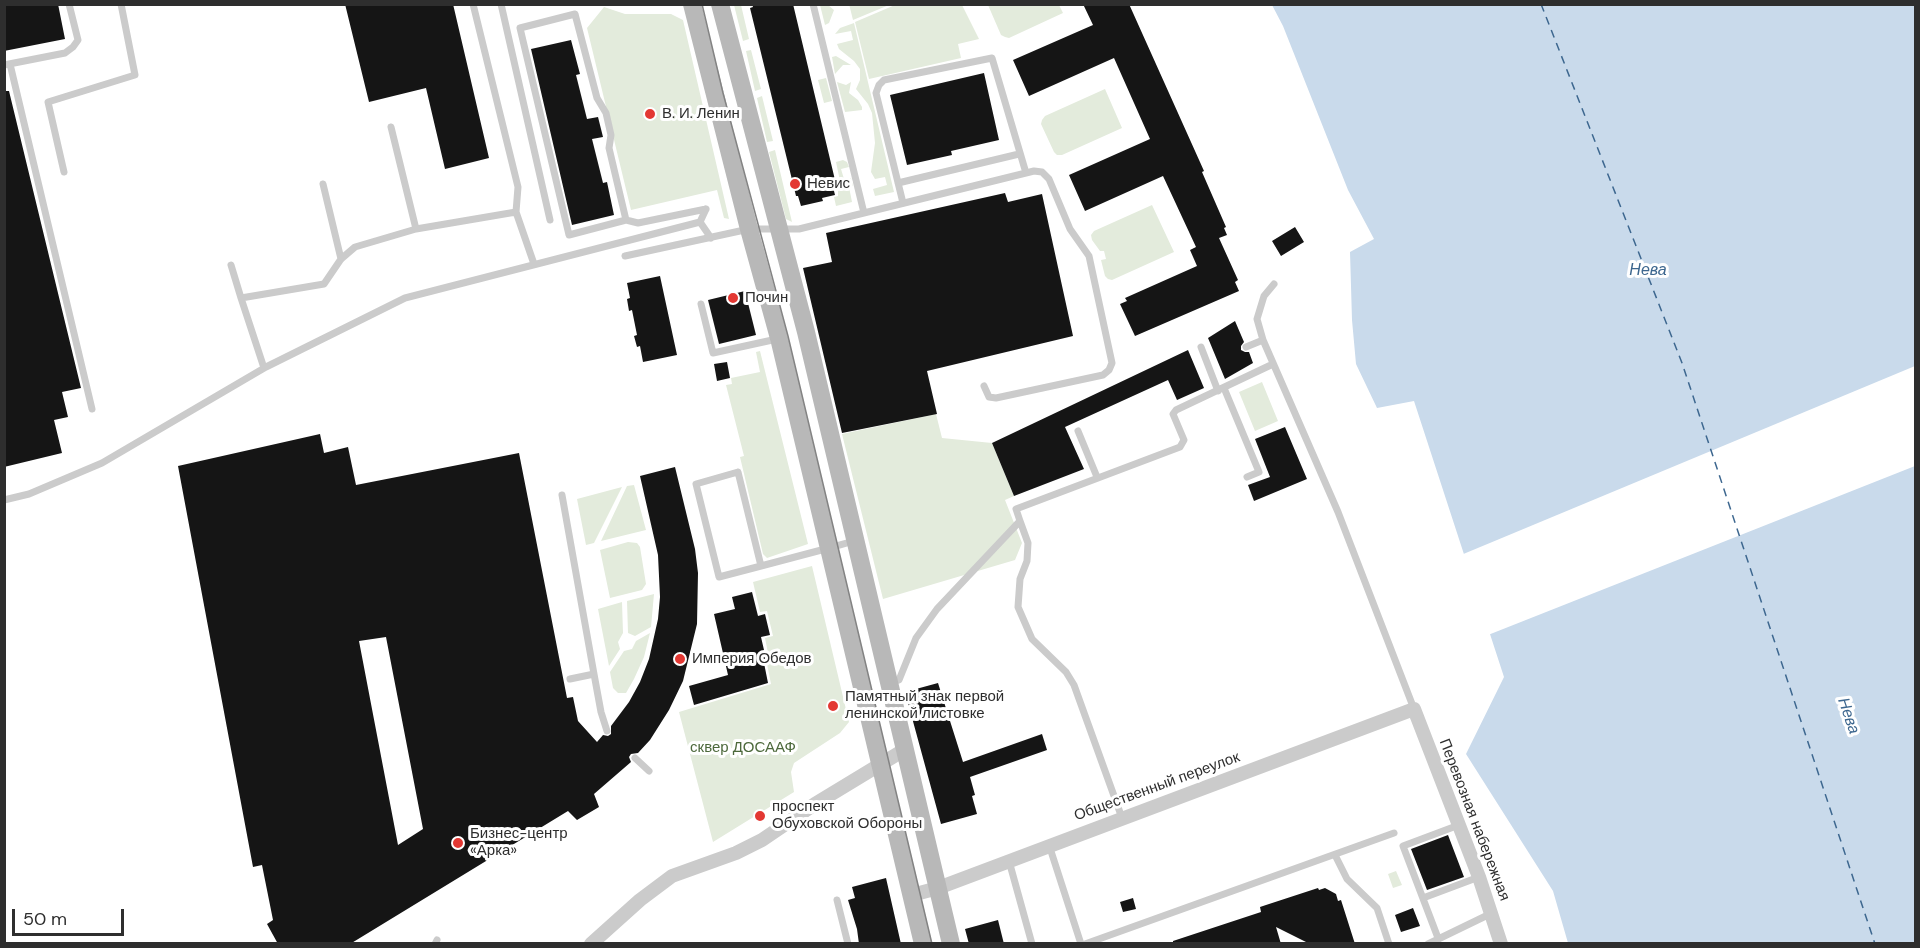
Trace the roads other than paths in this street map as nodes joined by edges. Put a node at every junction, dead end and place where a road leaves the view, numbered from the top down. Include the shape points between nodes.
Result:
1 (69, 4) edge
2 (121, 4) edge
3 (473, 4) edge
4 (501, 4) edge
5 (692, 4) edge
6 (720, 4) edge
7 (813, 4) edge
8 (7, 64) edge
9 (391, 127) dead end
10 (1019, 154) junction
11 (64, 172) dead end
12 (1026, 173) junction
13 (898, 183) junction
14 (323, 184) dead end
15 (903, 203) junction
16 (516, 212) junction
17 (864, 213) junction
18 (550, 220) dead end
19 (626, 220) junction
20 (700, 222) junction
21 (416, 229) junction
22 (779, 229) junction
23 (749, 230) junction
24 (711, 238) junction
25 (625, 256) dead end
26 (341, 259) junction
27 (534, 264) junction
28 (231, 265) dead end
29 (1274, 284) dead end
30 (241, 298) junction
31 (701, 304) dead end
32 (779, 338) junction
33 (1263, 340) junction
34 (1201, 347) dead end
35 (1246, 347) dead end
36 (712, 353) junction
37 (707, 360) dead end
38 (1218, 363) dead end
39 (1274, 364) junction
40 (264, 368) junction
41 (1209, 368) junction
42 (984, 386) dead end
43 (1221, 389) junction
44 (92, 409) dead end
45 (1078, 431) dead end
46 (1097, 477) junction
47 (1247, 477) dead end
48 (562, 495) dead end
49 (4, 500) edge
50 (1020, 520) junction
51 (855, 541) junction
52 (829, 548) junction
53 (760, 566) junction
54 (594, 674) junction
55 (570, 679) dead end
56 (888, 683) junction
57 (1414, 709) junction
58 (608, 731) dead end
59 (904, 750) junction
60 (634, 758) dead end
61 (880, 763) junction
62 (649, 771) dead end
63 (1122, 818) junction
64 (1459, 825) junction
65 (1394, 833) dead end
66 (1049, 845) junction
67 (1335, 855) junction
68 (1009, 861) junction
69 (1479, 877) junction
70 (938, 888) junction
71 (912, 895) junction
72 (1423, 898) junction
73 (837, 900) dead end
74 (1492, 913) junction
75 (1438, 938) junction
76 (591, 944) edge
77 (848, 944) edge
78 (923, 944) edge
79 (951, 944) edge
80 (1032, 944) edge
81 (1083, 944) edge
82 (1389, 944) edge
83 (1428, 944) edge
84 (1501, 944) edge

1 - 8 lane via 78,40 73,47 65,53
2 - 11 lane via 135,75 48,102
3 - 16 lane via 518,187
4 - 18 lane
5 - 23 main road
6 - 22 main road
7 - 17 lane
8 - 44 lane
9 - 21 lane
10 - 12 lane
10 - 13 lane
10 - 13 lane via 992,58 884,80 876,93
12 - 15 lane
12 - 42 lane via 1042,172 1049,179 1070,229 1089,256 1112,363 1103,375 996,398 989,397
13 - 15 lane
14 - 26 lane
15 - 17 lane
16 - 21 lane
16 - 27 lane
17 - 22 lane via 799,229
19 - 19 lane via 609,148 611,135 606,112 597,98 575,14 520,28 569,235
19 - 20 lane via 638,223 706,209
20 - 24 lane
20 - 27 lane
21 - 26 lane via 355,247
22 - 23 lane
22 - 51 main road
23 - 24 lane
23 - 32 main road
24 - 25 lane
26 - 30 lane via 324,284
27 - 40 lane via 405,298
28 - 30 lane
29 - 33 lane via 1264,296 1257,319
30 - 40 lane
31 - 36 lane
32 - 36 lane
32 - 52 main road
33 - 35 lane
33 - 39 lane
34 - 41 lane
36 - 37 lane
38 - 41 lane
39 - 43 lane
39 - 57 lane via 1338,512
40 - 49 lane via 102,463 29,494
41 - 43 lane
43 - 46 lane via 1173,414 1184,440 1179,447
43 - 47 lane via 1259,472
45 - 46 lane
46 - 50 lane via 1016,509
48 - 54 lane
50 - 56 lane via 937,609 916,638 899,680
50 - 63 lane via 1028,543 1018,607 1032,639 1074,685
51 - 52 lane
51 - 56 main road
52 - 53 lane
52 - 61 main road
53 - 53 lane via 718,577 696,484 738,472
54 - 55 lane
54 - 58 lane
56 - 59 main road
57 - 63 street, Общественный переулок
57 - 64 street, Перевозная набережная
59 - 61 street
59 - 70 main road
60 - 62 lane
61 - 71 main road
61 - 76 street via 762,840 736,854 706,856 672,876
63 - 66 street, Общественный переулок
64 - 69 street, Перевозная набережная
64 - 72 lane via 1403,846
65 - 67 lane
66 - 68 street, Общественный переулок
66 - 81 lane
67 - 81 lane
67 - 82 lane via 1347,879 1377,908
68 - 70 street, Общественный переулок
68 - 80 lane
69 - 72 lane
69 - 74 street, Перевозная набережная
70 - 71 street, Общественный переулок
70 - 79 main road
71 - 78 main road
72 - 75 lane
73 - 77 lane
74 - 75 lane
74 - 84 street, Перевозная набережная
75 - 83 lane

